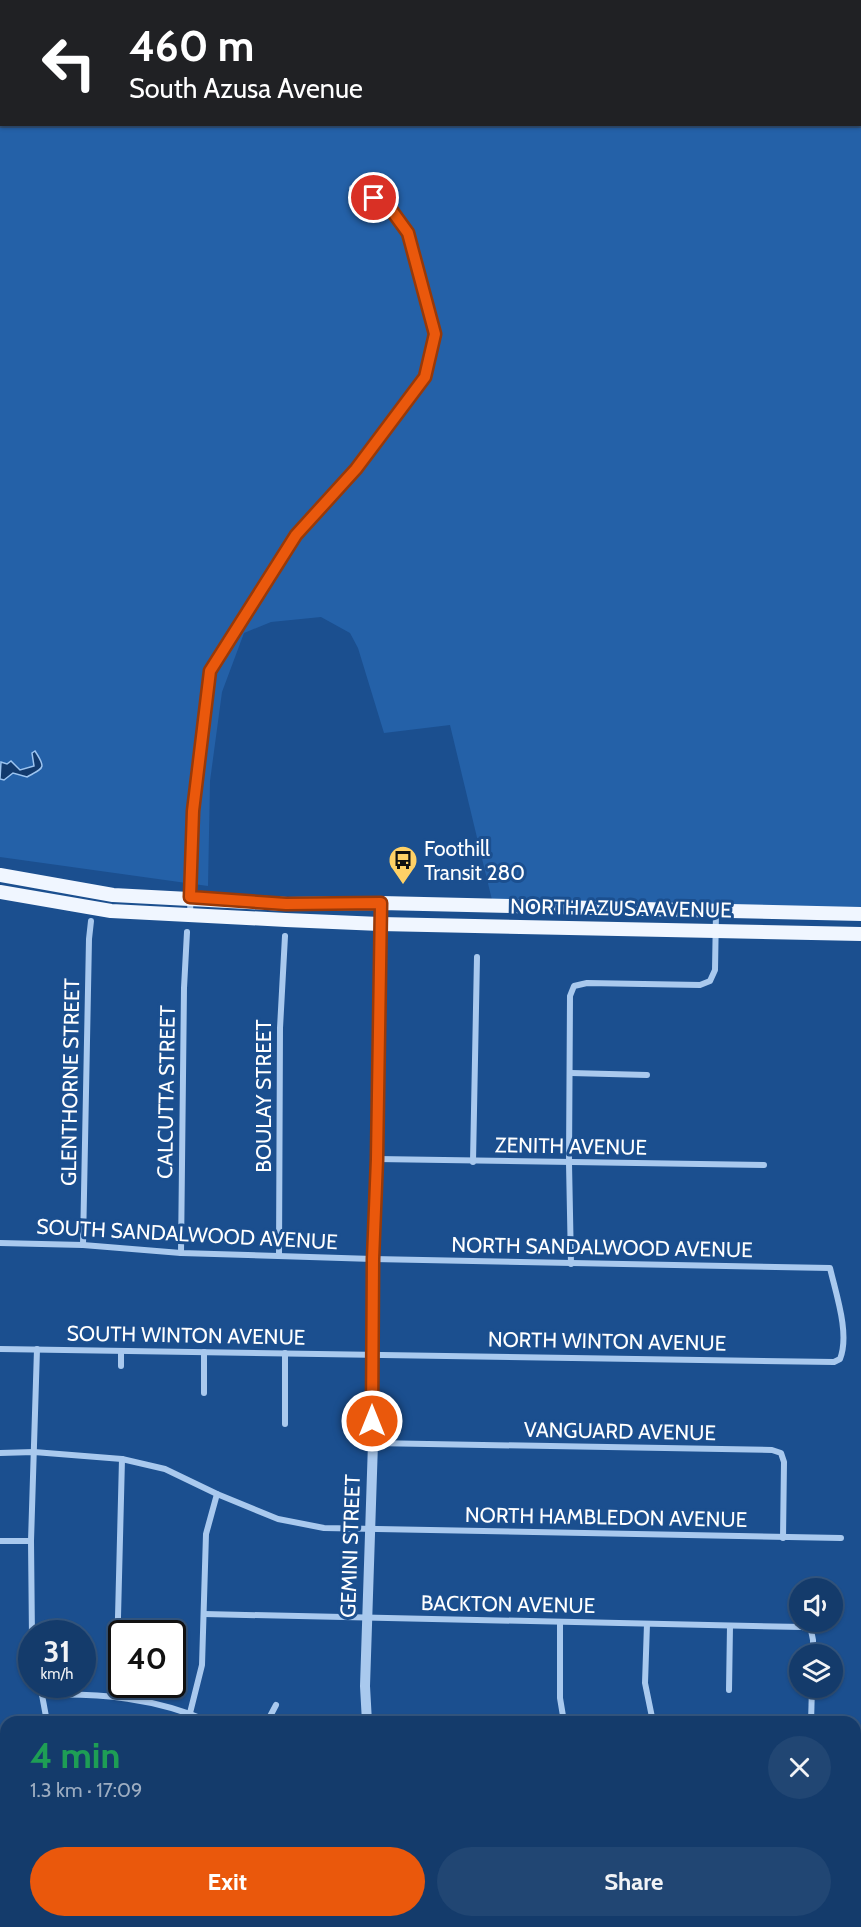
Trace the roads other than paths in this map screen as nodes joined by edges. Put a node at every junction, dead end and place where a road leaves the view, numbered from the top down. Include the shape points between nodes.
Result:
1 (352, 188) dead end
2 (0, 875) edge
3 (0, 892) edge
4 (190, 897) junction
5 (381, 903) junction
6 (482, 906) junction
7 (716, 912) junction
8 (861, 914) edge
9 (189, 915) junction
10 (91, 921) dead end
11 (380, 924) junction
12 (446, 926) junction
13 (715, 930) junction
14 (187, 932) dead end
15 (861, 934) edge
16 (285, 936) dead end
17 (477, 957) dead end
18 (571, 1073) junction
19 (647, 1075) dead end
20 (377, 1159) junction
21 (473, 1162) junction
22 (569, 1162) junction
23 (764, 1166) dead end
24 (0, 1243) edge
25 (83, 1245) junction
26 (181, 1252) junction
27 (279, 1255) junction
28 (373, 1259) junction
29 (571, 1264) junction
30 (0, 1349) edge
31 (37, 1349) junction
32 (121, 1352) junction
33 (204, 1352) junction
34 (285, 1353) junction
35 (372, 1354) junction
36 (840, 1359) joint
37 (121, 1366) dead end
38 (204, 1392) dead end
39 (285, 1424) dead end
40 (373, 1443) junction
41 (34, 1452) junction
42 (0, 1453) edge
43 (122, 1459) junction
44 (217, 1494) junction
45 (371, 1529) junction
46 (783, 1538) junction
47 (841, 1538) dead end
48 (0, 1540) edge
49 (31, 1541) junction
50 (204, 1614) junction
51 (368, 1617) junction
52 (32, 1620) edge
53 (118, 1620) edge
54 (560, 1623) junction
55 (647, 1623) junction
56 (730, 1626) junction
57 (812, 1644) edge
58 (729, 1690) dead end
59 (43, 1698) edge
60 (129, 1698) edge
61 (812, 1698) edge
62 (276, 1705) dead end
63 (190, 1713) junction
64 (46, 1716) edge
65 (197, 1716) edge
66 (270, 1716) edge
67 (367, 1716) edge
68 (563, 1716) edge
69 (652, 1716) edge
70 (811, 1716) edge

1 - 4 street via 387,204 408,233 435,334 433,345 425,377 356,469 296,535 210,671 193,811
2 - 4 main road, NORTH AZUSA AVENUE via 113,894
3 - 9 main road, NORTH AZUSA AVENUE via 111,911
4 - 5 main road, NORTH AZUSA AVENUE via 286,904
4 - 9 street
5 - 6 main road, NORTH AZUSA AVENUE
5 - 11 street, GEMINI STREET
6 - 7 main road, NORTH AZUSA AVENUE
6 - 12 main road via 472,917
7 - 8 main road, NORTH AZUSA AVENUE
7 - 13 street
9 - 11 main road, NORTH AZUSA AVENUE
10 - 25 street, GLENTHORNE STREET
11 - 12 main road, NORTH AZUSA AVENUE
11 - 20 street, GEMINI STREET
12 - 13 main road, NORTH AZUSA AVENUE
13 - 15 main road, NORTH AZUSA AVENUE
13 - 18 street via 715,970 710,981 700,985 587,982 574,986 570,996
14 - 26 street, CALCUTTA STREET
16 - 27 street, BOULAY STREET via 280,1028
17 - 21 street
18 - 19 street
18 - 22 street
20 - 21 street, ZENITH AVENUE
20 - 28 street, GEMINI STREET
21 - 22 street, ZENITH AVENUE
22 - 23 street, ZENITH AVENUE
22 - 29 street
24 - 25 street, SOUTH SANDALWOOD AVENUE
25 - 26 street, SOUTH SANDALWOOD AVENUE
26 - 27 street, SOUTH SANDALWOOD AVENUE
27 - 28 street, SOUTH SANDALWOOD AVENUE
28 - 29 street, NORTH SANDALWOOD AVENUE
28 - 35 street, GEMINI STREET
29 - 36 street, NORTH SANDALWOOD AVENUE via 830,1268 841,1313
30 - 31 street, SOUTH WINTON AVENUE
31 - 32 street, SOUTH WINTON AVENUE
31 - 41 street
32 - 33 street, SOUTH WINTON AVENUE
32 - 37 street
33 - 34 street, SOUTH WINTON AVENUE
33 - 38 street
34 - 35 street, SOUTH WINTON AVENUE
34 - 39 street
35 - 36 street, NORTH WINTON AVENUE via 834,1362
35 - 40 street, GEMINI STREET
40 - 45 street, GEMINI STREET
40 - 46 street, VANGUARD AVENUE via 772,1450 781,1453 784,1462
41 - 42 street, NORTH HAMBLEDON AVENUE
41 - 43 street, NORTH HAMBLEDON AVENUE
41 - 49 street
43 - 44 street, NORTH HAMBLEDON AVENUE via 165,1469
43 - 53 street
44 - 45 street, NORTH HAMBLEDON AVENUE via 278,1519 324,1528
44 - 50 street via 206,1534
45 - 46 street, NORTH HAMBLEDON AVENUE
45 - 51 street, GEMINI STREET
46 - 47 street, NORTH HAMBLEDON AVENUE
48 - 49 street
49 - 52 street
50 - 51 street, BACKTON AVENUE
50 - 63 street via 202,1665
51 - 54 street, BACKTON AVENUE
51 - 67 street, GEMINI STREET
54 - 55 street, BACKTON AVENUE
54 - 68 street
55 - 56 street, BACKTON AVENUE
55 - 69 street via 645,1683
56 - 57 street, BACKTON AVENUE via 802,1627 811,1630
56 - 58 street
59 - 64 street
60 - 63 street
61 - 70 street
62 - 66 street
63 - 65 street

